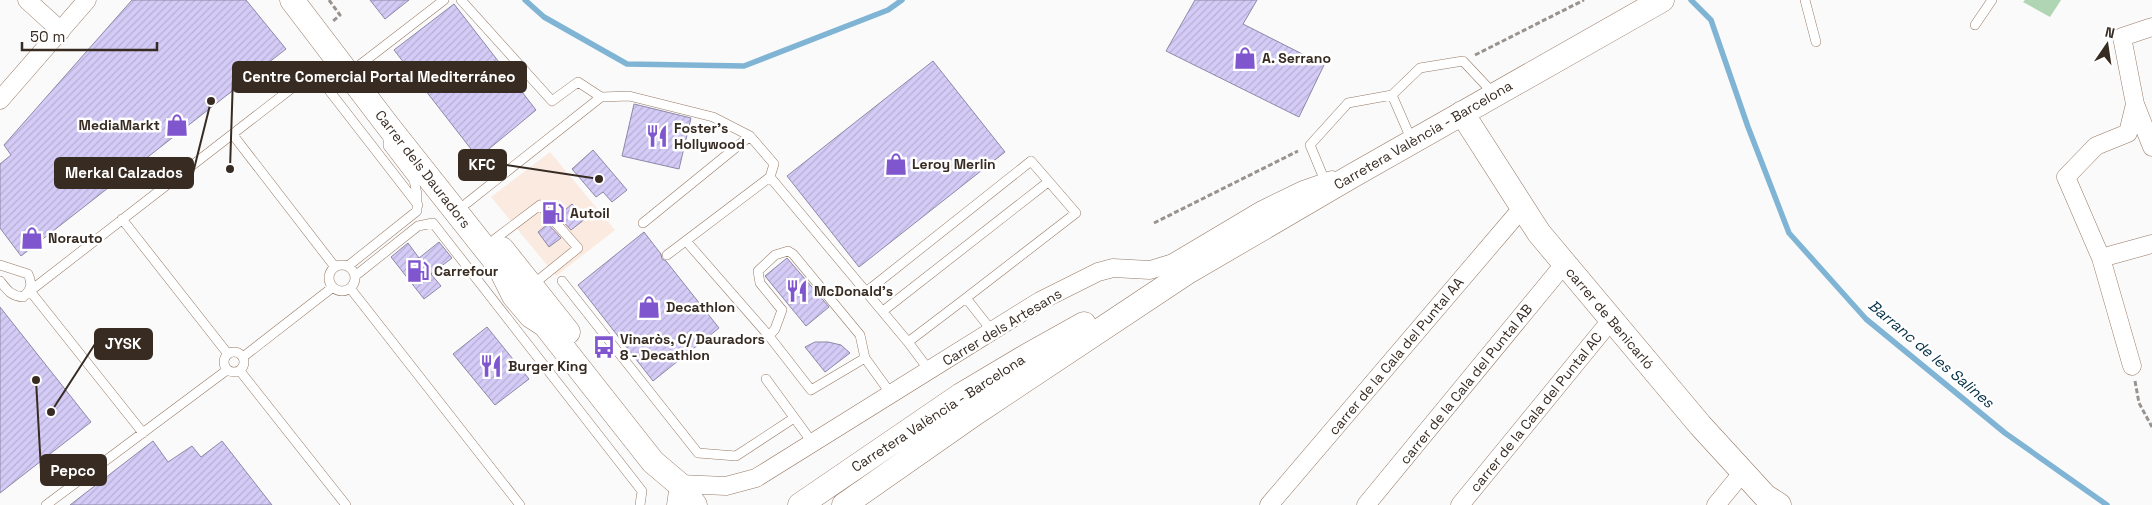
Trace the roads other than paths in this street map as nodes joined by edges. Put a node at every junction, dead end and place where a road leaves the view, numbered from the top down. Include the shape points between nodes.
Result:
1 (27, 0) edge
2 (87, 0) edge
3 (292, 0) edge
4 (310, 0) edge
5 (444, 0) edge
6 (461, 0) edge
7 (1662, 0) edge
8 (1805, 0) edge
9 (1992, 0) edge
10 (1975, 25) dead end
11 (2152, 27) edge
12 (61, 31) junction
13 (1816, 42) dead end
14 (361, 64) junction
15 (1392, 95) junction
16 (1494, 95) junction
17 (601, 97) junction
18 (0, 100) edge
19 (2135, 104) junction
20 (1462, 113) junction
21 (388, 126) junction
22 (233, 135) junction
23 (750, 136) junction
24 (1412, 141) junction
25 (2152, 147) edge
26 (1352, 176) junction
27 (770, 177) junction
28 (1325, 181) junction
29 (1048, 182) junction
30 (467, 203) junction
31 (418, 205) junction
32 (1523, 207) junction
33 (122, 219) junction
34 (643, 223) dead end
35 (495, 240) junction
36 (686, 241) junction
37 (2152, 244) edge
38 (668, 255) dead end
39 (2101, 258) junction
40 (1565, 263) junction
41 (0, 265) edge
42 (348, 266) junction
43 (499, 266) junction
44 (335, 267) junction
45 (1186, 273) junction
46 (355, 276) junction
47 (0, 281) edge
48 (562, 281) dead end
49 (333, 287) junction
50 (350, 288) junction
51 (30, 291) junction
52 (536, 291) junction
53 (866, 292) junction
54 (966, 298) junction
55 (883, 312) junction
56 (1612, 319) junction
57 (992, 331) junction
58 (769, 336) junction
59 (908, 342) junction
60 (228, 354) junction
61 (243, 357) junction
62 (865, 358) junction
63 (2132, 366) road end
64 (227, 370) junction
65 (929, 370) junction
66 (240, 371) junction
67 (766, 379) dead end
68 (891, 394) junction
69 (794, 418) junction
70 (143, 433) junction
71 (812, 442) junction
72 (1743, 472) junction
73 (678, 495) edge
74 (46, 505) edge
75 (346, 505) edge
76 (520, 505) edge
77 (640, 505) edge
78 (695, 505) edge
79 (800, 505) edge
80 (844, 505) edge
81 (1269, 505) edge
82 (1366, 505) edge
83 (1460, 505) edge
84 (1716, 505) edge
85 (1779, 505) edge

1 - 12 street
2 - 12 street
3 - 21 street, Carrer dels Dauradors
4 - 14 street, Carrer dels Dauradors
5 - 14 lane
6 - 17 lane via 552,101 578,82
7 - 16 street, Carretera València - Barcelona
8 - 13 lane
9 - 10 lane
11 - 19 street via 2122,37
12 - 18 street
14 - 30 street, Carrer dels Dauradors
15 - 16 lane via 1420,68 1463,61
15 - 24 lane
15 - 28 lane via 1348,103 1310,145
16 - 20 street, Carretera València - Barcelona
17 - 23 lane via 629,96 713,117
17 - 30 lane
19 - 25 street
19 - 39 street via 2128,133 2096,146 2066,177
20 - 24 street, Carretera València - Barcelona
20 - 32 street, carrer de Benicarló
21 - 31 lane via 388,146 414,180
21 - 43 street, Carrer dels Dauradors
22 - 31 lane via 314,71
22 - 33 lane
22 - 44 lane
23 - 27 lane via 774,164
23 - 34 lane
24 - 26 street, Carretera València - Barcelona
26 - 28 street, Carrer dels Artesans
26 - 45 street, Carretera València - Barcelona
27 - 36 lane
27 - 53 lane
28 - 57 street, Carrer dels Artesans via 1262,210 1173,263 1150,270 1113,268 1098,272 1040,301
29 - 53 lane via 1031,161
29 - 54 lane via 1076,213
29 - 55 lane
30 - 35 street, Carrer dels Dauradors
31 - 42 lane via 417,211
32 - 40 street, carrer de Benicarló via 1539,233
32 - 81 street, carrer de la Cala del Puntal AA
33 - 51 lane
33 - 60 lane
35 - 52 street, Carrer dels Dauradors
35 - 52 lane via 540,205 578,248
36 - 38 lane
36 - 58 lane
37 - 39 street
39 - 63 street
40 - 56 street, carrer de Benicarló
40 - 82 street, carrer de la Cala del Puntal AB
41 - 51 lane via 28,274
42 - 44 lane
42 - 46 lane
43 - 52 street, Carrer dels Dauradors via 521,293
43 - 73 street, Carrer dels Dauradors via 514,296 531,316 545,325
44 - 49 lane via 329,276
45 - 79 street, Carretera València - Barcelona via 1162,282 961,395
45 - 80 street, Carretera València - Barcelona
46 - 50 lane
46 - 77 lane via 418,226 433,223 642,491
47 - 51 lane via 16,296 23,297
48 - 69 lane via 698,453 736,456
49 - 50 lane via 340,290
49 - 61 lane
50 - 76 lane
51 - 70 lane
52 - 73 street, Carrer dels Dauradors via 665,453
53 - 55 lane
54 - 57 lane
54 - 59 lane
55 - 59 lane
56 - 72 street, carrer de Benicarló
56 - 83 street, carrer de la Cala del Puntal AC
57 - 65 street, Carrer dels Artesans
58 - 62 lane via 810,390
58 - 62 lane via 782,310 760,283 758,271 775,255 788,251 860,335
59 - 65 lane
60 - 61 lane via 238,352
60 - 64 lane via 224,360
61 - 66 lane via 244,366
62 - 68 lane
64 - 66 lane via 233,373
64 - 70 lane
65 - 68 street, Carrer dels Artesans
66 - 75 lane
67 - 69 lane
68 - 71 street, Carrer dels Artesans
69 - 71 lane
70 - 74 lane
71 - 73 street, Carrer dels Artesans via 756,478
72 - 84 street
72 - 85 street, carrer de Benicarló via 1765,496
73 - 78 street, Carrer dels Dauradors

